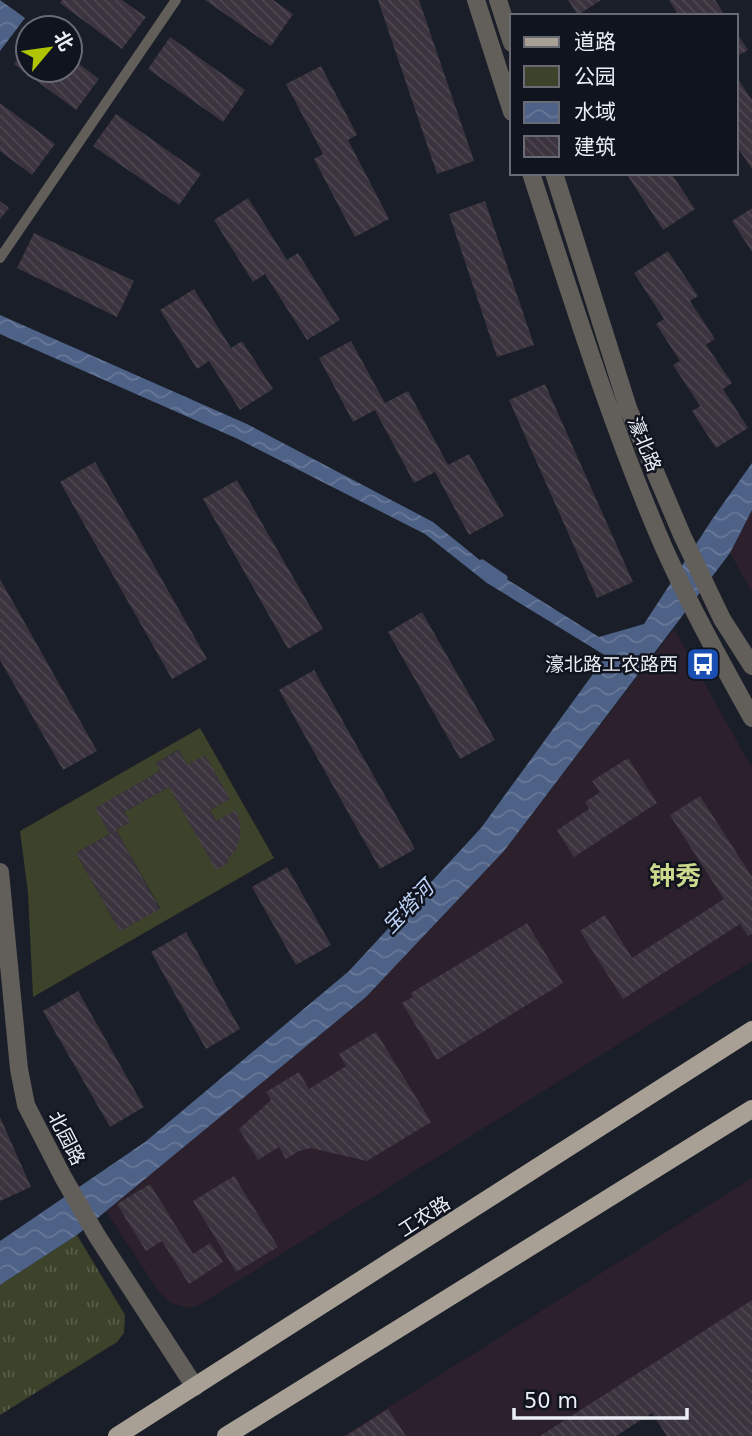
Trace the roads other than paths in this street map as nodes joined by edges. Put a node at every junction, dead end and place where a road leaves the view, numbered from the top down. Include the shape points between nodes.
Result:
1 (176, 0) edge
2 (476, 0) edge
3 (498, 0) edge
4 (510, 37) edge
5 (510, 106) edge
6 (532, 175) edge
7 (555, 175) edge
8 (0, 258) edge
9 (752, 666) edge
10 (752, 718) edge
11 (0, 873) edge
12 (752, 1030) edge
13 (752, 1109) edge
14 (195, 1387) junction
15 (117, 1436) edge
16 (226, 1436) edge

1 - 8 lane
2 - 5 street
3 - 4 street
6 - 10 street, 濠北路 via 615,427 665,549
7 - 9 street, 濠北路 via 628,408 722,619
11 - 14 street, 北园路 via 26,1105 97,1236
12 - 14 main road, 工农路
13 - 16 main road
14 - 15 main road, 工农路

